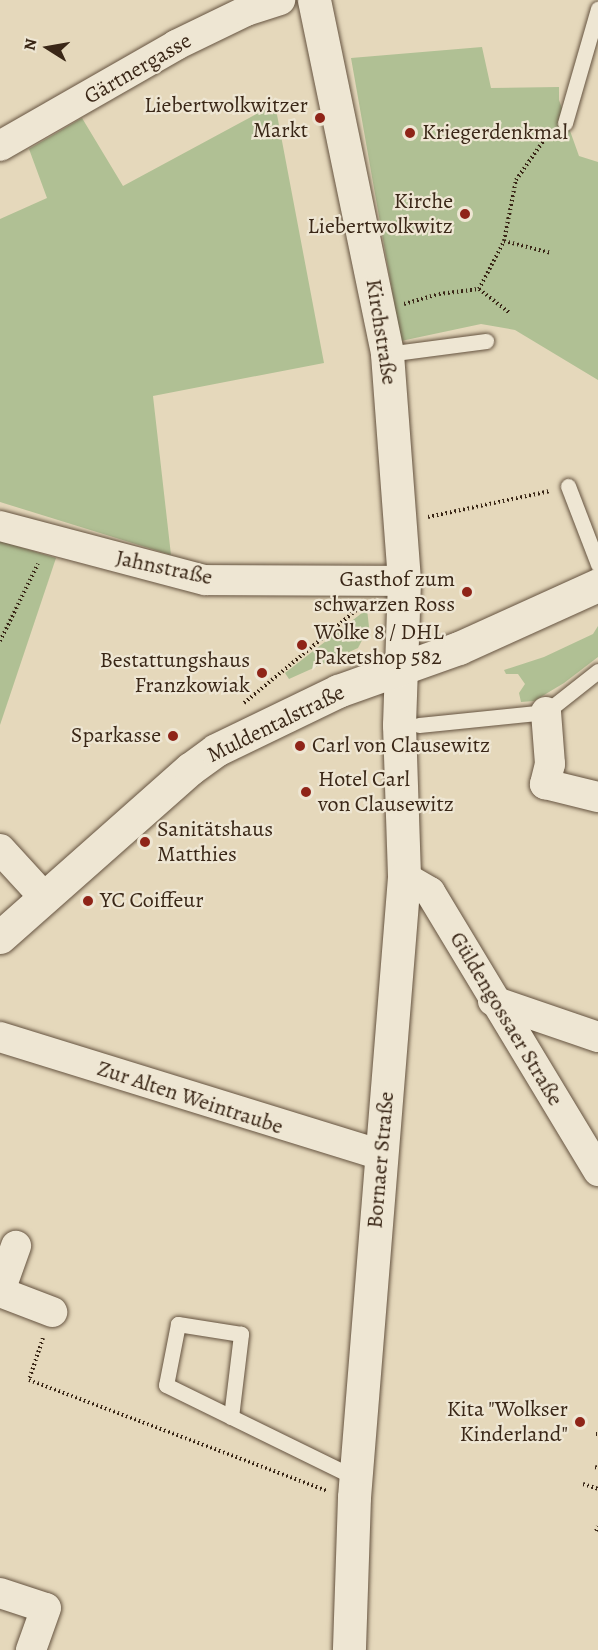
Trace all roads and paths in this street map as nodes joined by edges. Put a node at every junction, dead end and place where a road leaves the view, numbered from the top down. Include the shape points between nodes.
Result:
1 (280, 0) edge
2 (314, 0) edge
3 (598, 9) edge
4 (565, 123) joint
5 (0, 146) edge
6 (504, 241) junction
7 (551, 253) dead end
8 (479, 289) junction
9 (401, 305) dead end
10 (510, 313) dead end
11 (486, 341) dead end
12 (387, 354) junction
13 (568, 486) joint
14 (430, 517) dead end
15 (0, 526) edge
16 (47, 541) junction
17 (598, 564) edge
18 (404, 581) junction
19 (598, 585) edge
20 (366, 602) dead end
21 (0, 642) edge
22 (400, 669) junction
23 (598, 671) edge
24 (241, 705) dead end
25 (546, 712) junction
26 (419, 725) dead end
27 (598, 797) edge
28 (0, 849) edge
29 (404, 877) junction
30 (44, 897) junction
31 (0, 937) edge
32 (493, 1001) junction
33 (0, 1037) edge
34 (598, 1037) edge
35 (569, 1124) junction
36 (598, 1133) edge
37 (381, 1155) junction
38 (598, 1171) edge
39 (16, 1246) dead end
40 (0, 1291) edge
41 (52, 1312) joint
42 (231, 1417) junction
43 (583, 1484) dead end
44 (355, 1487) junction
45 (598, 1489) edge
46 (0, 1593) edge
47 (31, 1650) edge
48 (349, 1650) edge

1 - 5 street, Gärtnergasse via 246,11 176,45
2 - 12 main road, Kirchstraße
3 - 4 lane
4 - 6 path via 551,130 516,180
6 - 7 path
6 - 8 path
8 - 9 path via 439,294
8 - 10 path
11 - 12 lane
12 - 18 main road, Kirchstraße
13 - 14 path
13 - 17 lane
15 - 16 street, Jahnstraße
16 - 18 street, Jahnstraße via 206,580
16 - 21 path
18 - 22 main road, Kirchstraße
19 - 22 main road, Muldentalstraße via 459,648
20 - 24 path
22 - 29 main road, Bornaer Straße
22 - 30 main road, Muldentalstraße via 309,704 216,750
23 - 25 lane
25 - 26 lane
25 - 27 street via 549,764 545,784
28 - 30 street
29 - 32 street, Güldengossaer Straße via 430,892
29 - 37 main road, Bornaer Straße
30 - 31 main road, Muldentalstraße
32 - 34 street
32 - 35 street, Güldengossaer Straße
33 - 37 street, Zur Alten Weintraube
35 - 36 street
35 - 38 street, Güldengossaer Straße
37 - 44 main road, Bornaer Straße
39 - 40 street
40 - 41 street
41 - 44 path via 29,1380 319,1489
42 - 42 lane via 166,1385 178,1324 241,1334
42 - 44 lane
43 - 45 path
44 - 48 main road, Bornaer Straße
46 - 47 street via 46,1608

